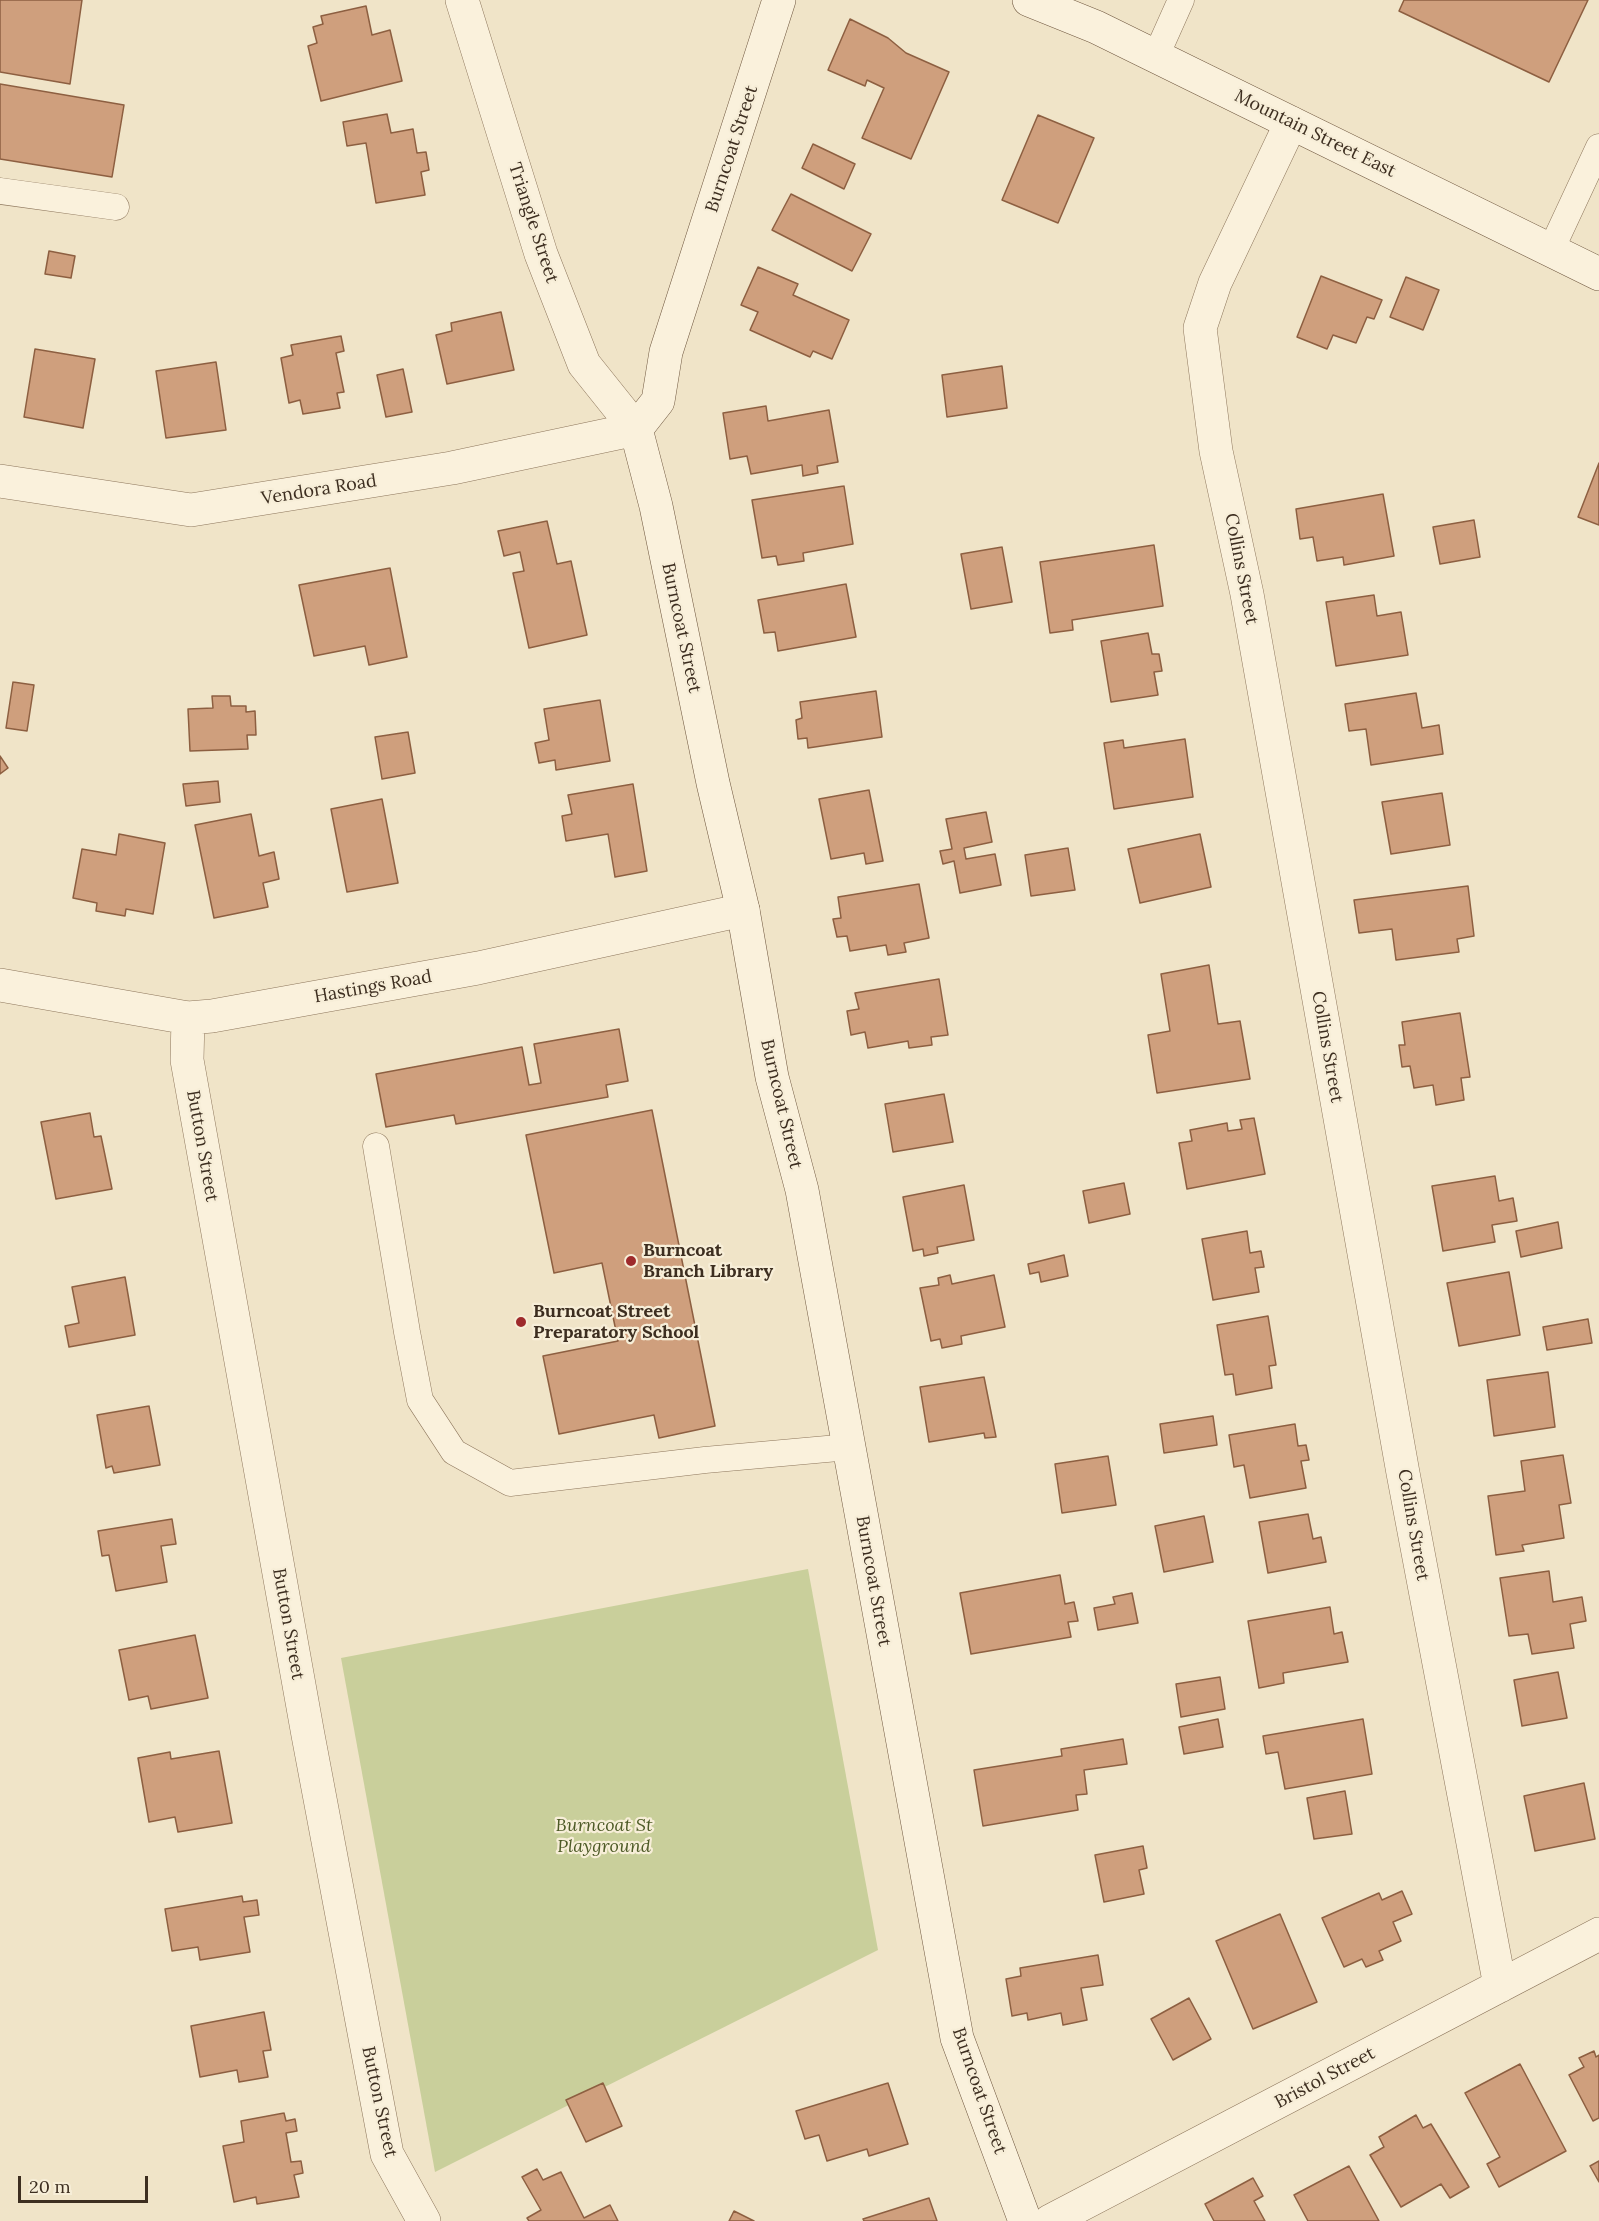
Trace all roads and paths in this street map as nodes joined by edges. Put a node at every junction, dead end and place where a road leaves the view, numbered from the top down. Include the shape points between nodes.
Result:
1 (462, 0) edge
2 (779, 0) edge
3 (1029, 0) edge
4 (1181, 0) edge
5 (1156, 56) junction
6 (1291, 123) junction
7 (1599, 147) edge
8 (0, 191) edge
9 (116, 207) dead end
10 (1551, 250) junction
11 (1599, 274) edge
12 (636, 429) junction
13 (0, 481) edge
14 (743, 910) junction
15 (0, 985) edge
16 (188, 1018) junction
17 (376, 1146) dead end
18 (849, 1447) junction
19 (1599, 1934) edge
20 (1500, 1986) junction
21 (424, 2221) edge
22 (1025, 2221) edge
23 (1050, 2221) edge

1 - 12 street, Triangle Street via 541,254 584,364
2 - 12 street, Burncoat Street via 666,352 658,401
3 - 5 street, Mountain Street East
4 - 5 lane
5 - 6 street, Mountain Street East
6 - 10 street, Mountain Street East
6 - 20 street, Collins Street via 1215,283 1200,328 1216,451 1247,594 1399,1451
7 - 10 lane
8 - 9 lane
10 - 11 street, Mountain Street East
12 - 13 street, Vendora Road via 452,468 191,510
12 - 14 street, Burncoat Street
14 - 16 street, Hastings Road via 478,968 212,1017
14 - 18 street, Burncoat Street via 772,1077 802,1190
15 - 16 street, Hastings Road
16 - 21 street, Button Street via 187,1060 387,2154
17 - 18 lane via 420,1400 454,1452 510,1483
18 - 22 street, Burncoat Street via 957,2038
19 - 20 street, Bristol Street
20 - 23 street, Bristol Street

